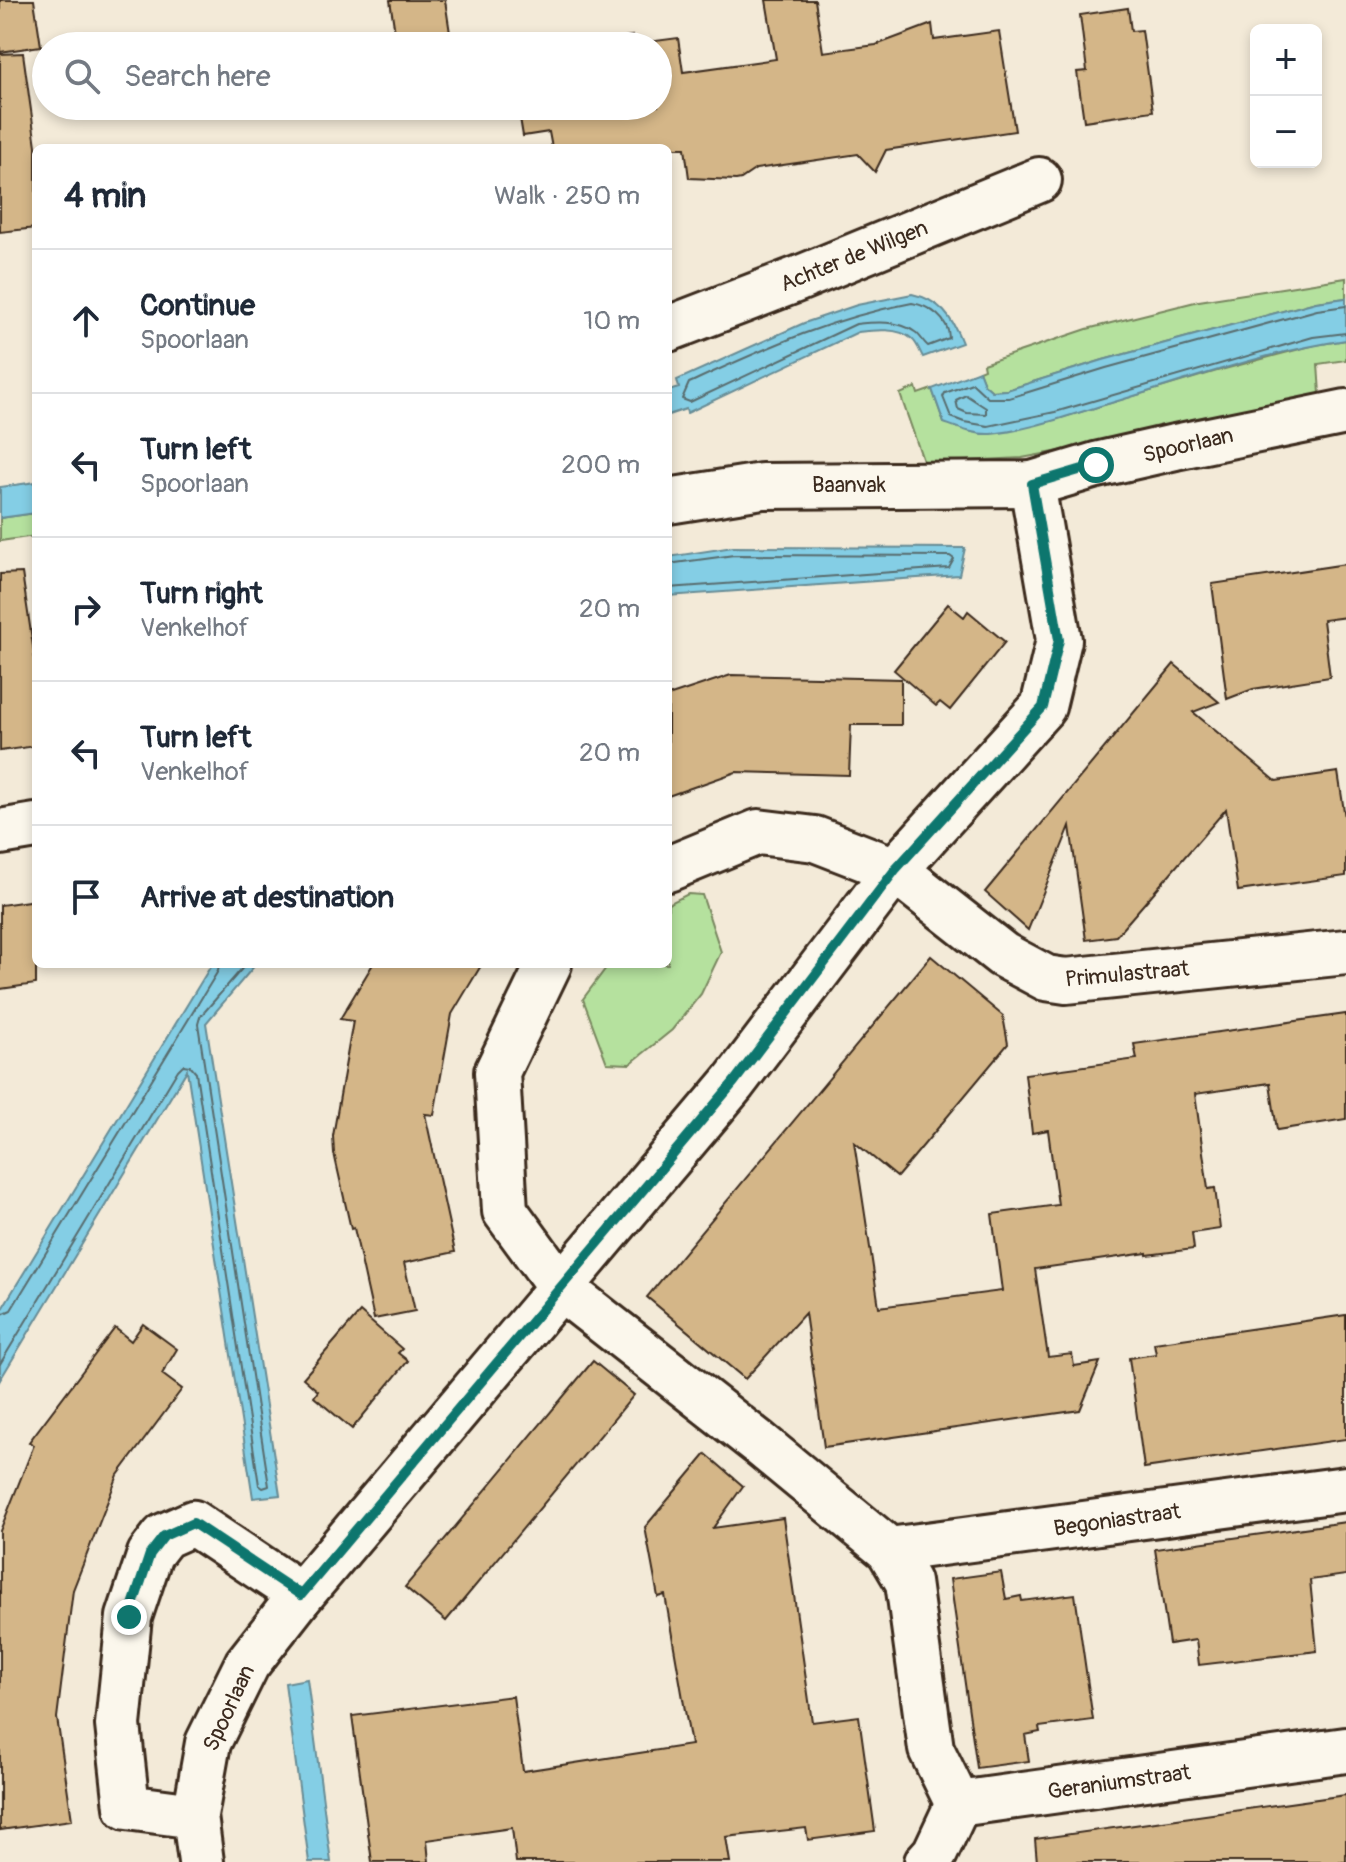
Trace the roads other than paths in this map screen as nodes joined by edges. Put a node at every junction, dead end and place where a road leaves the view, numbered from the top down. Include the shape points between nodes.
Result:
1 (1039, 180) dead end
2 (672, 327) edge
3 (1346, 412) edge
4 (1032, 484) junction
5 (672, 500) edge
6 (32, 827) edge
7 (0, 832) edge
8 (672, 867) edge
9 (895, 870) junction
10 (1346, 952) edge
11 (547, 968) edge
12 (562, 1289) junction
13 (1346, 1489) edge
14 (889, 1550) junction
15 (301, 1595) junction
16 (1346, 1750) edge
17 (958, 1804) junction
18 (195, 1816) junction
19 (201, 1862) edge
20 (927, 1862) edge

1 - 2 street, Achter de Wilgen
3 - 4 street, Spoorlaan via 1096,465
4 - 5 street, Baanvak via 762,486
4 - 9 street, Spoorlaan via 1059,640 1043,707
6 - 7 street
8 - 9 street, Primulastraat via 758,832 815,839
9 - 10 street, Primulastraat via 1003,955 1046,978 1066,981
9 - 12 street, Spoorlaan via 734,1082
11 - 12 street via 497,1072 505,1211
12 - 14 street
12 - 15 street, Spoorlaan
13 - 14 street, Begoniastraat
14 - 17 street via 908,1582 931,1749
15 - 18 street, Spoorlaan via 247,1664 208,1743
15 - 18 street via 193,1523 164,1536 150,1554 129,1617 118,1725 127,1807
16 - 17 street, Geraniumstraat
17 - 20 street
18 - 19 street, Spoorlaan

